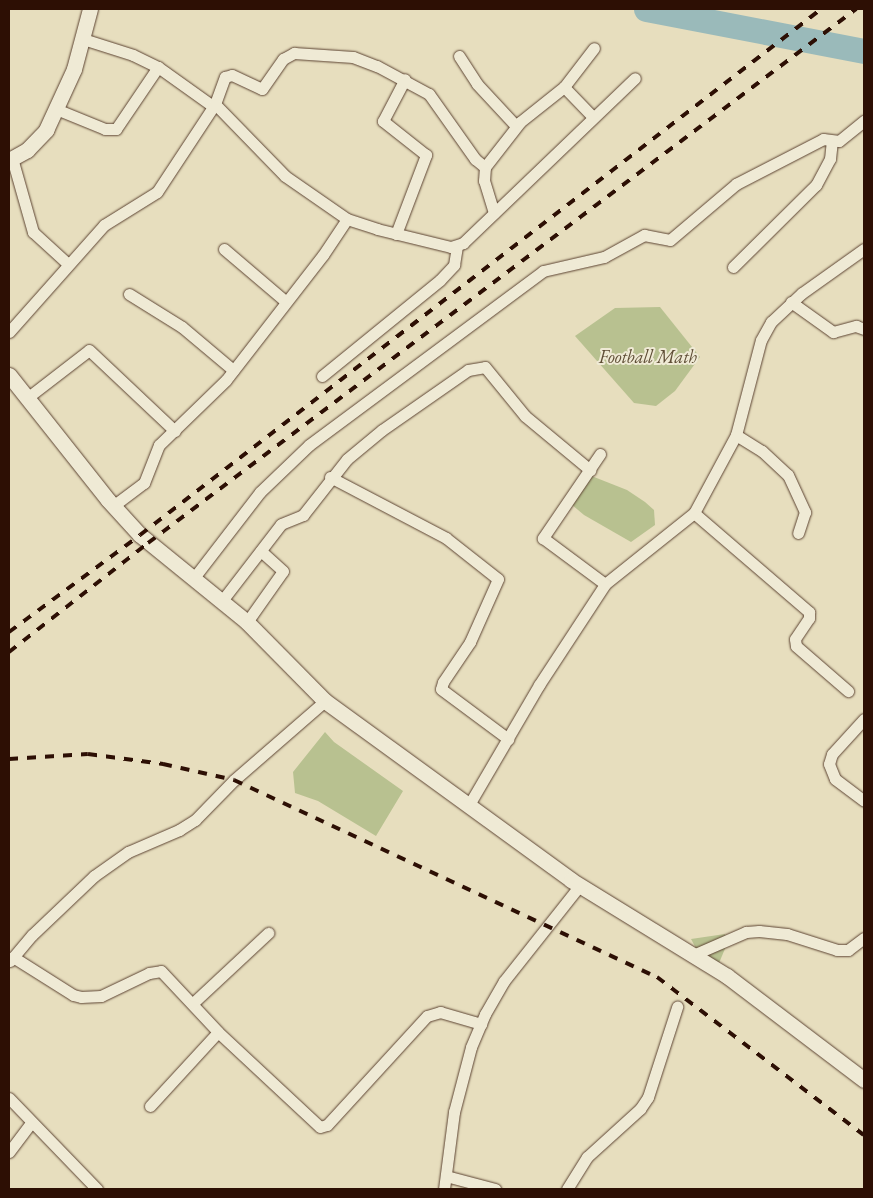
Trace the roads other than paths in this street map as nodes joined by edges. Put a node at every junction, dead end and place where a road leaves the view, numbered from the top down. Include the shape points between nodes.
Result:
1 (90, 9) edge
2 (82, 39) junction
3 (594, 48) dead end
4 (459, 56) dead end
5 (158, 67) junction
6 (634, 78) dead end
7 (405, 79) junction
8 (564, 87) junction
9 (213, 104) junction
10 (56, 109) junction
11 (594, 117) junction
12 (864, 121) edge
13 (516, 126) junction
14 (832, 141) junction
15 (10, 159) edge
16 (486, 168) junction
17 (494, 213) junction
18 (347, 218) junction
19 (396, 234) junction
20 (457, 247) junction
21 (864, 249) edge
22 (224, 250) dead end
23 (68, 264) junction
24 (733, 267) dead end
25 (129, 294) dead end
26 (285, 300) junction
27 (790, 302) junction
28 (864, 329) edge
29 (9, 332) edge
30 (234, 370) junction
31 (9, 375) edge
32 (322, 376) dead end
33 (27, 398) junction
34 (175, 431) junction
35 (736, 435) junction
36 (600, 454) dead end
37 (590, 470) junction
38 (330, 477) junction
39 (113, 506) junction
40 (694, 513) junction
41 (798, 533) dead end
42 (261, 550) junction
43 (193, 579) junction
44 (605, 584) junction
45 (222, 602) junction
46 (247, 622) junction
47 (848, 691) dead end
48 (326, 701) junction
49 (864, 719) edge
50 (508, 739) junction
51 (864, 801) edge
52 (470, 803) junction
53 (580, 885) junction
54 (268, 933) dead end
55 (864, 938) edge
56 (693, 955) junction
57 (11, 959) edge
58 (193, 1003) junction
59 (677, 1007) dead end
60 (481, 1024) junction
61 (218, 1032) junction
62 (864, 1080) edge
63 (9, 1098) edge
64 (150, 1106) dead end
65 (31, 1122) junction
66 (9, 1152) edge
67 (446, 1176) junction
68 (97, 1189) edge
69 (444, 1189) edge
70 (495, 1189) edge
71 (567, 1189) edge

1 - 2 main road
2 - 5 street via 133,55
2 - 10 main road via 74,69
3 - 8 street
4 - 13 street via 477,84
5 - 9 street
5 - 10 street via 116,129 106,129
6 - 11 street
7 - 9 street via 352,57 294,53 283,59 262,89 232,75 225,77
7 - 16 street via 429,94 441,107 475,159
7 - 19 street via 384,121 426,155
8 - 11 street
8 - 13 street
9 - 18 street via 285,176
9 - 23 street via 158,192 113,216
10 - 15 main road via 46,130 27,150
11 - 17 street
12 - 14 street via 841,140
13 - 16 street
14 - 24 street via 830,158 816,186
14 - 43 street via 823,139 736,184 670,240 644,235 604,257 542,271 309,445 260,492
15 - 23 street via 33,232
16 - 17 street via 484,181
17 - 20 street
18 - 19 street
18 - 26 street via 323,255
19 - 20 street
20 - 32 street via 454,265 440,280
21 - 27 street
22 - 26 street
23 - 29 street
25 - 30 street via 182,327
26 - 30 street
27 - 28 street via 833,332 856,326
27 - 35 street via 765,331
30 - 34 street
31 - 33 main road
33 - 34 street via 89,350
33 - 39 main road
34 - 39 street via 156,449 144,483
35 - 40 street
35 - 41 street via 762,451 788,475 805,512
36 - 37 street
37 - 38 street via 525,416 492,373 485,367 477,367 382,430
37 - 44 street via 543,538
38 - 42 street via 303,515 281,524
38 - 50 street via 446,538 498,579 470,642 441,689
39 - 43 main road via 148,543
40 - 44 street
40 - 47 street via 809,612 795,644
42 - 45 street
42 - 46 street via 283,572
43 - 45 main road
44 - 50 street
45 - 46 main road
46 - 48 main road
48 - 52 main road
48 - 57 street via 234,780 195,820 128,852 94,876
49 - 51 street via 832,754 830,764 835,779
50 - 52 street
52 - 53 main road
53 - 56 main road
53 - 60 street via 504,981
54 - 58 street
55 - 56 street via 848,950 837,950 786,934 753,932
56 - 62 main road via 727,976
57 - 58 street via 81,996 101,996 149,973 161,971
58 - 61 street
59 - 71 street via 655,1085 648,1098 587,1157
60 - 61 street via 440,1012 427,1016 327,1125 320,1127
60 - 67 street via 471,1047 454,1112
61 - 64 street
63 - 65 street
65 - 66 street
65 - 68 street
67 - 69 street
67 - 70 street

